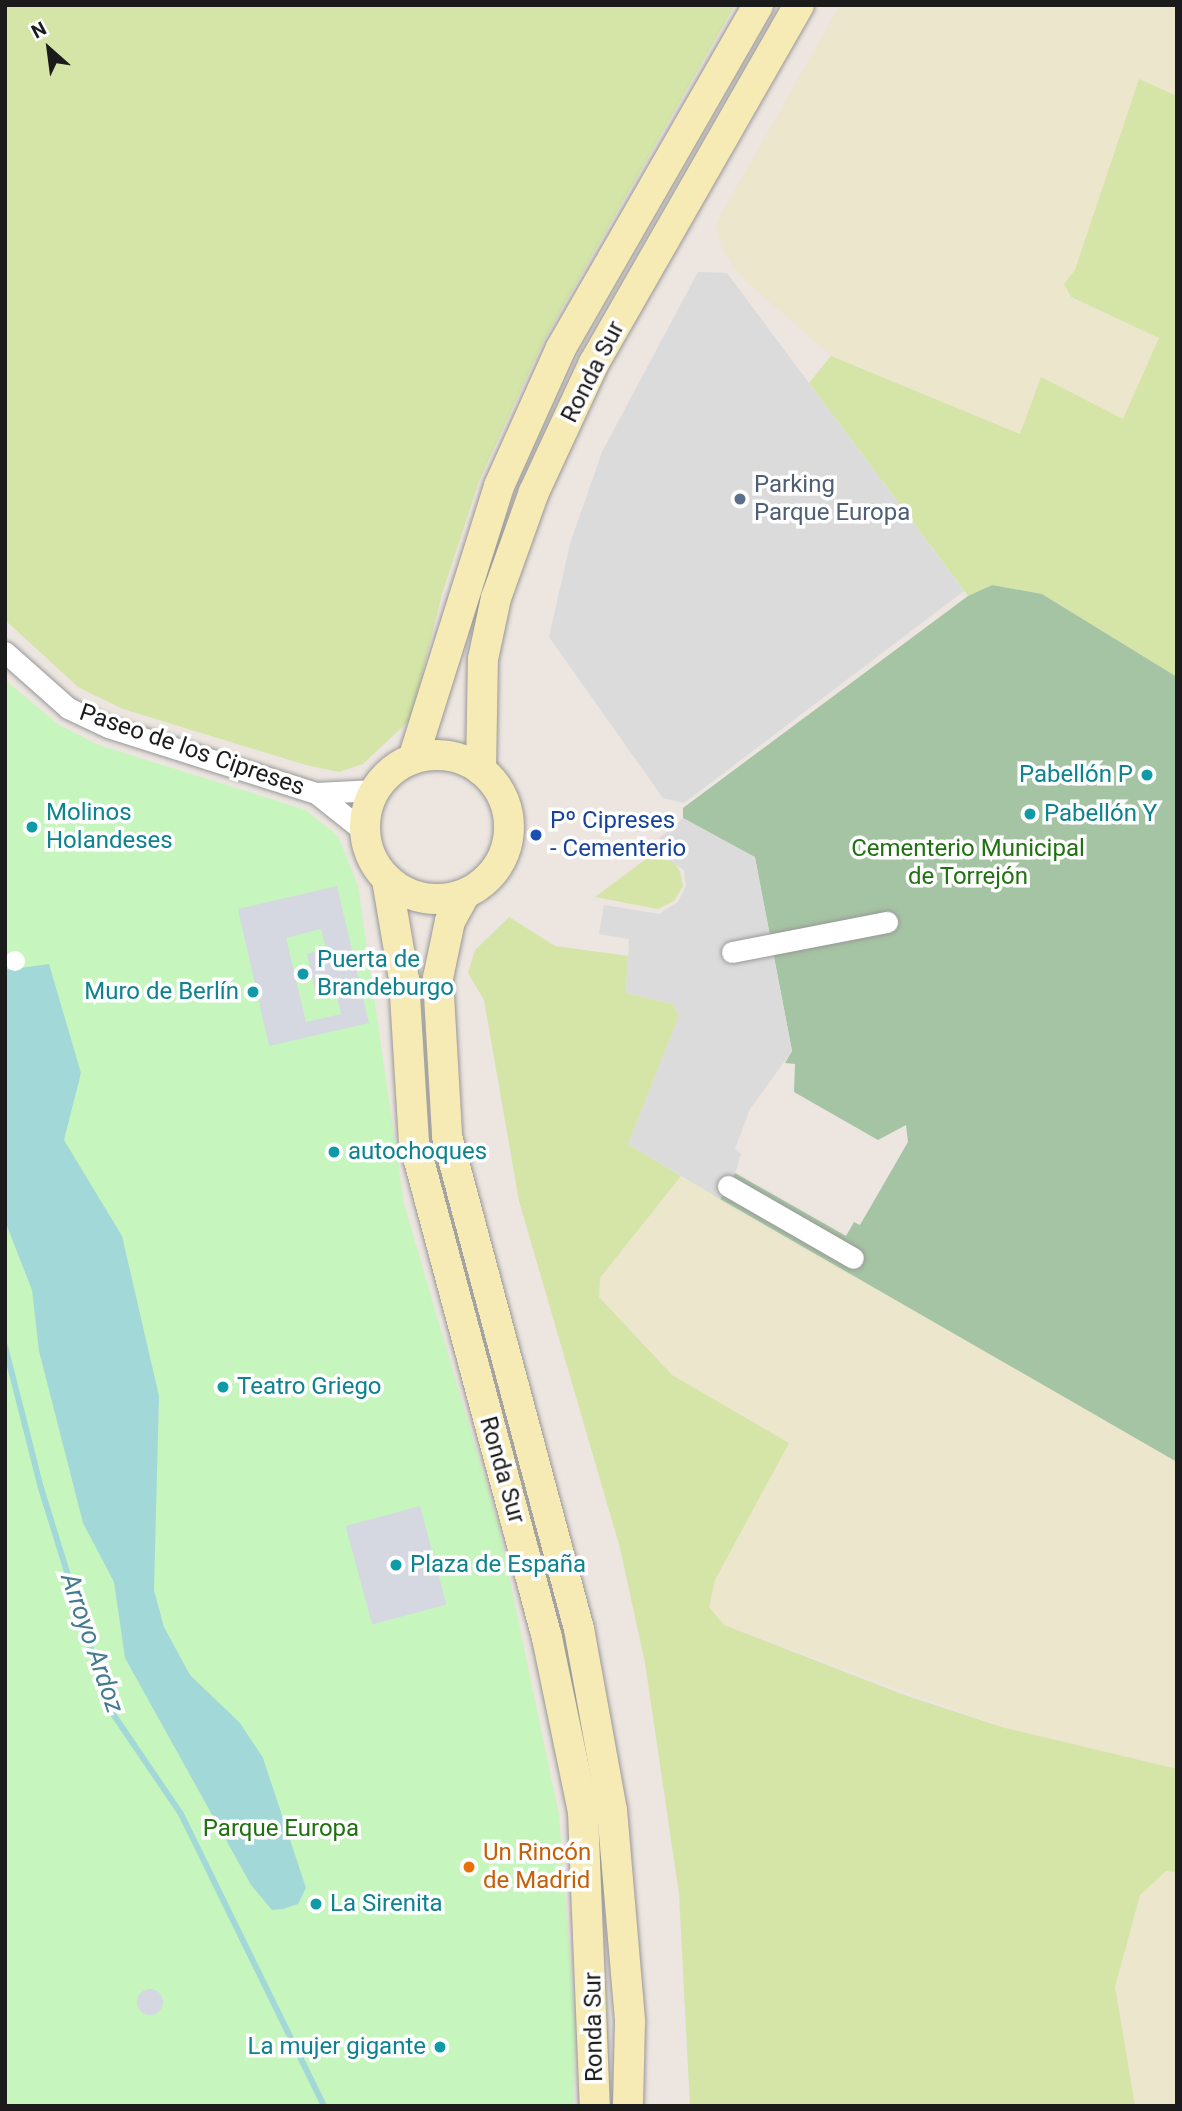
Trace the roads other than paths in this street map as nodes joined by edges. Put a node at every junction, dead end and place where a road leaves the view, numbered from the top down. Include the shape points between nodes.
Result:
1 (758, 5) edge
2 (799, 5) edge
3 (5, 652) edge
4 (413, 759) junction
5 (481, 770) junction
6 (375, 790) junction
7 (316, 793) junction
8 (365, 832) junction
9 (387, 880) junction
10 (465, 894) junction
11 (887, 922) dead end
12 (732, 952) dead end
13 (728, 1186) dead end
14 (853, 1258) dead end
15 (595, 2106) edge
16 (628, 2106) edge

1 - 4 main road, Ronda Sur via 561,348 499,486
2 - 5 main road, Ronda Sur via 594,363 534,492 496,598 483,659
3 - 7 street, Paseo de los Cipreses via 68,708 108,727
4 - 5 main road via 460,758
4 - 6 main road
5 - 10 main road, Ronda Sur via 506,803 508,845 485,882
6 - 7 street, Paseo de los Cipreses
6 - 8 main road
7 - 8 street, Paseo de los Cipreses
8 - 9 main road, Ronda Sur via 371,858
9 - 10 main road via 410,895 438,900
9 - 15 main road, Ronda Sur via 404,979 414,1142 547,1638 583,1812
10 - 16 main road, Ronda Sur via 450,921 438,978 447,1136 579,1629 612,1810 630,2022
11 - 12 street
13 - 14 street

